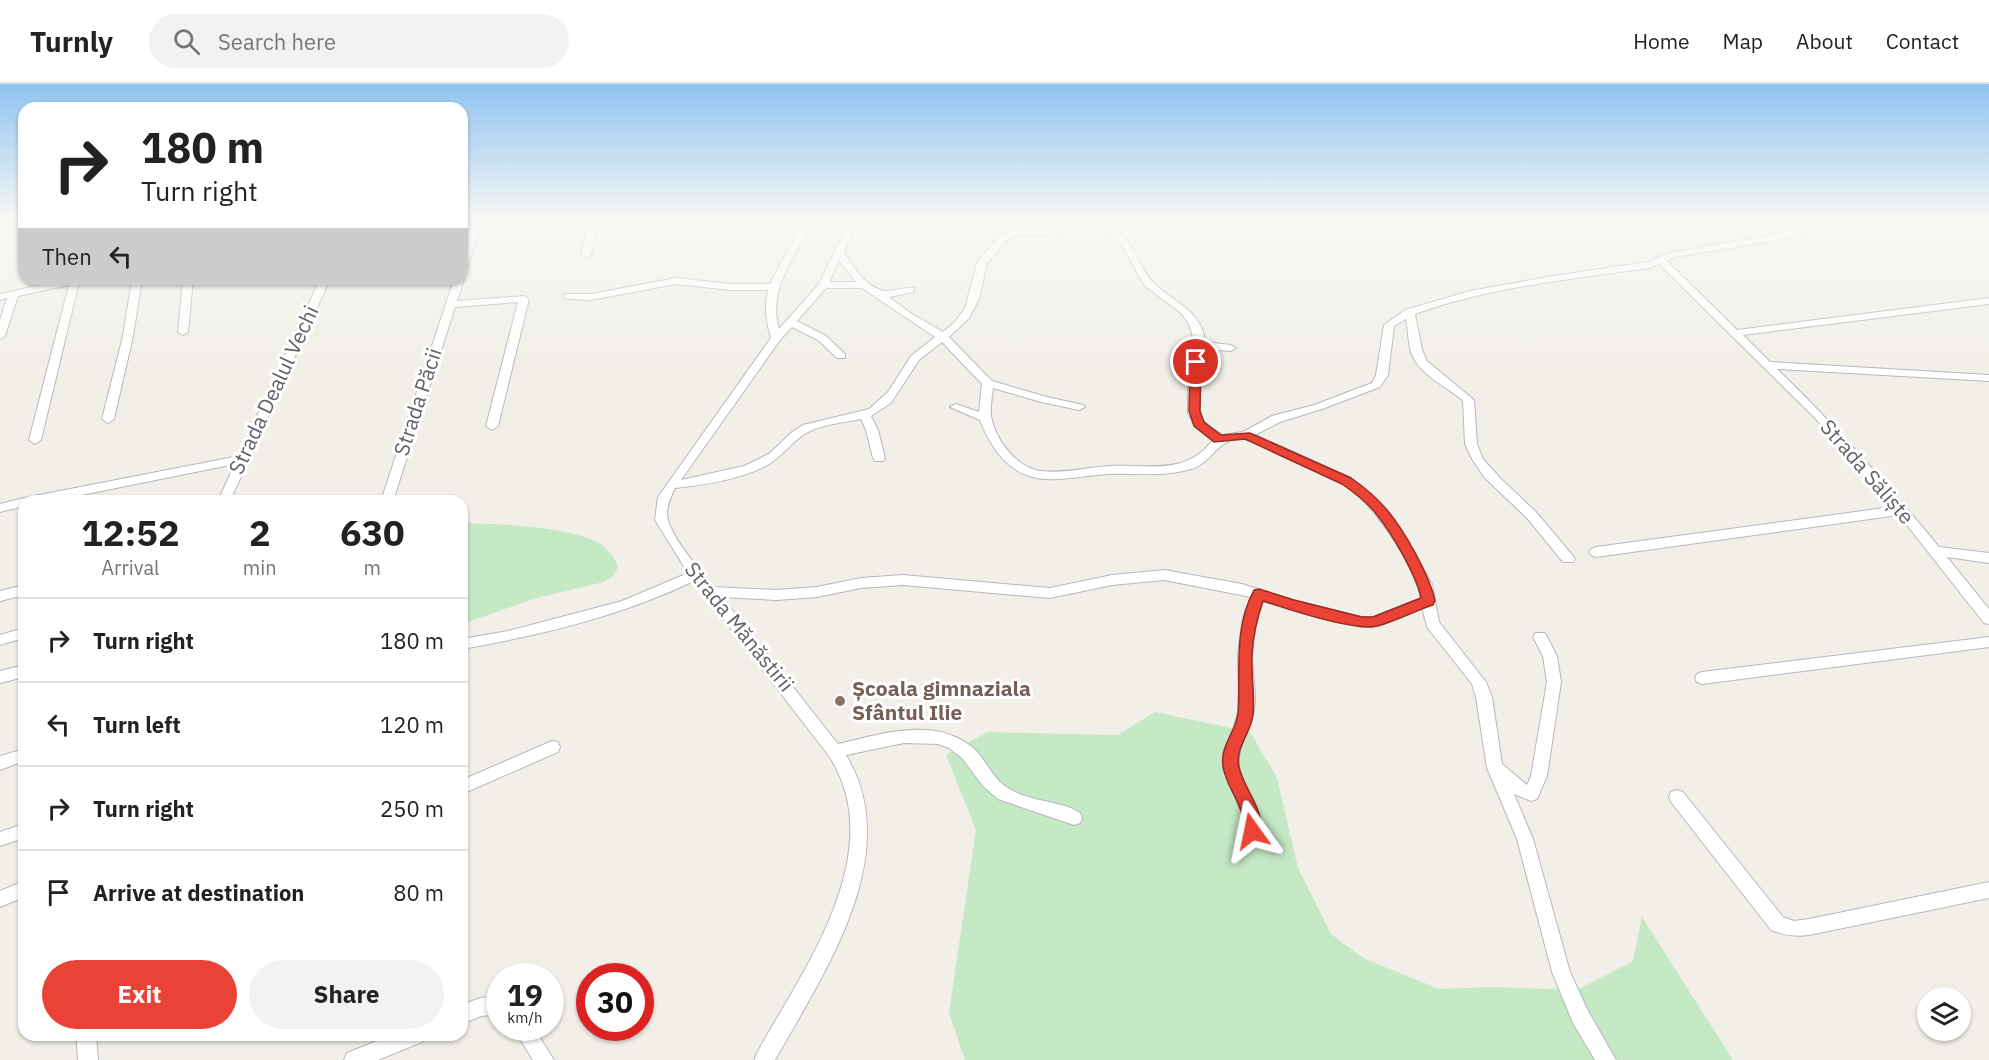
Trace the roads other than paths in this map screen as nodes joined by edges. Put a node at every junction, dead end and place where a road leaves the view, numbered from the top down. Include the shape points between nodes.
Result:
1 (784, 268) edge
2 (832, 268) edge
3 (849, 268) edge
4 (979, 268) edge
5 (1138, 268) edge
6 (1634, 268) edge
7 (1668, 268) edge
8 (23, 285) edge
9 (54, 285) edge
10 (76, 285) edge
11 (136, 285) edge
12 (187, 285) edge
13 (322, 285) edge
14 (457, 285) edge
15 (823, 285) junction
16 (864, 285) junction
17 (772, 287) junction
18 (910, 290) dead end
19 (18, 293) junction
20 (880, 294) junction
21 (568, 296) dead end
22 (0, 297) edge
23 (1989, 301) edge
24 (451, 304) junction
25 (1410, 312) junction
26 (790, 322) junction
27 (183, 332) dead end
28 (1735, 333) junction
29 (0, 336) edge
30 (943, 337) junction
31 (776, 338) junction
32 (1199, 345) junction
33 (1231, 348) dead end
34 (841, 356) dead end
35 (1767, 365) junction
36 (1989, 378) edge
37 (988, 382) junction
38 (956, 407) dead end
39 (1079, 407) dead end
40 (864, 414) junction
41 (986, 418) junction
42 (108, 419) dead end
43 (492, 426) dead end
44 (1246, 435) junction
45 (1219, 439) junction
46 (35, 440) dead end
47 (879, 458) dead end
48 (242, 459) junction
49 (671, 485) junction
50 (61, 495) edge
51 (227, 495) edge
52 (389, 495) edge
53 (18, 504) edge
54 (0, 508) edge
55 (1902, 510) junction
56 (1934, 551) junction
57 (1596, 552) dead end
58 (1989, 558) edge
59 (1568, 559) dead end
60 (697, 574) junction
61 (18, 592) edge
62 (711, 592) junction
63 (1259, 594) junction
64 (0, 596) edge
65 (1428, 601) junction
66 (1989, 619) edge
67 (18, 635) edge
68 (1540, 637) dead end
69 (0, 640) edge
70 (1989, 642) edge
71 (468, 643) edge
72 (18, 673) edge
73 (0, 678) edge
74 (1702, 678) dead end
75 (552, 747) dead end
76 (836, 750) junction
77 (18, 757) edge
78 (0, 763) edge
79 (1495, 768) junction
80 (468, 784) edge
81 (1677, 797) dead end
82 (1074, 818) dead end
83 (1252, 831) dead end
84 (18, 833) edge
85 (0, 840) edge
86 (1989, 890) edge
87 (18, 892) edge
88 (0, 899) edge
89 (486, 1006) edge
90 (468, 1012) edge
91 (86, 1041) edge
92 (400, 1041) edge
93 (532, 1041) edge
94 (88, 1060) edge
95 (354, 1060) edge
96 (544, 1060) edge
97 (764, 1060) edge
98 (1606, 1060) edge

1 - 17 street
2 - 15 street, Strada Mănăstirii
3 - 16 street
4 - 30 street via 971,308 957,328
5 - 32 street via 1145,280 1192,320
6 - 25 street via 1473,294
7 - 28 street, Strada Săliște
8 - 19 street
9 - 19 street
10 - 46 street
11 - 42 street
12 - 27 street
13 - 48 street, Strada Dealul Vechi
14 - 24 street, Strada Păcii
15 - 16 street
15 - 26 street, Strada Mănăstirii
16 - 20 street
17 - 21 street via 676,281 591,297
17 - 31 street via 771,313
18 - 20 street
19 - 22 street
19 - 29 street
20 - 30 street
23 - 28 street
24 - 43 street via 524,299
24 - 52 street, Strada Păcii
25 - 44 street via 1389,325 1382,375 1376,385 1276,419
25 - 59 street via 1415,347 1422,361 1468,400 1471,443 1482,466 1527,510
26 - 31 street, Strada Mănăstirii
26 - 34 street via 822,338
28 - 35 street, Strada Săliște
30 - 37 street
30 - 40 street via 916,356 891,398
31 - 49 street, Strada Mănăstirii
32 - 33 street
32 - 45 street via 1194,411 1198,423
35 - 36 street
35 - 55 street, Strada Săliște via 1819,416
37 - 39 street
37 - 41 street
38 - 41 street
40 - 47 street
40 - 49 street via 805,429 769,460 754,466
41 - 45 street via 1013,462 1039,474 1188,466 1206,456
44 - 45 street
44 - 65 street via 1347,481 1371,501 1387,519 1425,584
48 - 50 street
48 - 51 street, Strada Dealul Vechi
49 - 60 street, Strada Mănăstirii via 664,497 661,520
53 - 54 street
55 - 56 street, Strada Săliște
55 - 57 street
56 - 58 street
56 - 66 street, Strada Săliște
60 - 62 street, Strada Mănăstirii
60 - 71 street via 625,605
61 - 64 street
62 - 63 street via 776,596 903,580 1050,593 1164,574
62 - 76 street, Strada Mănăstirii
63 - 65 street via 1362,622 1374,622
63 - 83 street via 1250,618 1245,654 1245,716 1231,752 1231,768 1250,813
65 - 79 street via 1432,622 1482,689
67 - 69 street
68 - 79 street via 1550,656 1554,682 1535,788 1531,794 1520,791 1507,774
70 - 74 street
72 - 73 street
75 - 80 street
76 - 82 street via 921,736 945,740 960,746 994,788 1005,795
76 - 97 street, Strada Mănăstirii via 857,801 860,841 856,864 834,930
77 - 78 street
79 - 98 street via 1525,839 1561,972 1580,1016
81 - 86 street via 1777,924 1785,927 1809,927
84 - 85 street
87 - 88 street
89 - 90 street
91 - 94 street
92 - 95 street
93 - 96 street

